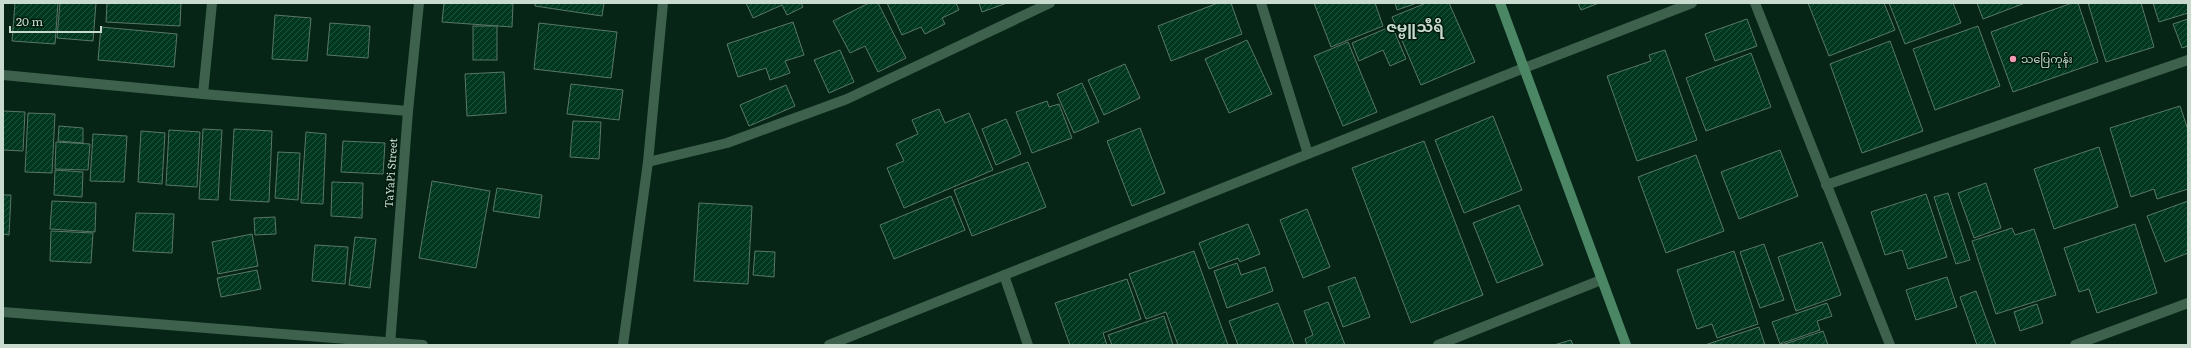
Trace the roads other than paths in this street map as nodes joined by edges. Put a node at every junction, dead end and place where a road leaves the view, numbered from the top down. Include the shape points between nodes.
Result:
1 (212, 3) edge
2 (419, 3) edge
3 (663, 3) edge
4 (1050, 3) edge
5 (1261, 3) edge
6 (1500, 3) edge
7 (1692, 3) edge
8 (1755, 3) edge
9 (2188, 60) edge
10 (1524, 68) junction
11 (3, 75) edge
12 (204, 94) junction
13 (408, 111) junction
14 (1308, 154) junction
15 (648, 162) junction
16 (1826, 185) junction
17 (1004, 275) junction
18 (1601, 280) junction
19 (2188, 303) edge
20 (3, 312) edge
21 (390, 343) edge
22 (423, 345) edge
23 (622, 345) edge
24 (829, 345) edge
25 (1028, 345) edge
26 (1438, 345) edge
27 (1626, 345) edge
28 (1890, 345) edge
29 (2076, 345) edge

1 - 12 street
2 - 13 street, TaYaPi Street
3 - 15 street
4 - 15 street via 847,99 727,143
5 - 14 street
6 - 10 street
7 - 10 street
8 - 16 street
9 - 16 street
10 - 14 street
10 - 18 street
11 - 12 street
12 - 13 street
13 - 21 street, TaYaPi Street
14 - 17 street
15 - 23 street
16 - 28 street
17 - 24 street
17 - 25 street
18 - 26 street
18 - 27 street
19 - 29 street
20 - 21 street
21 - 22 street

